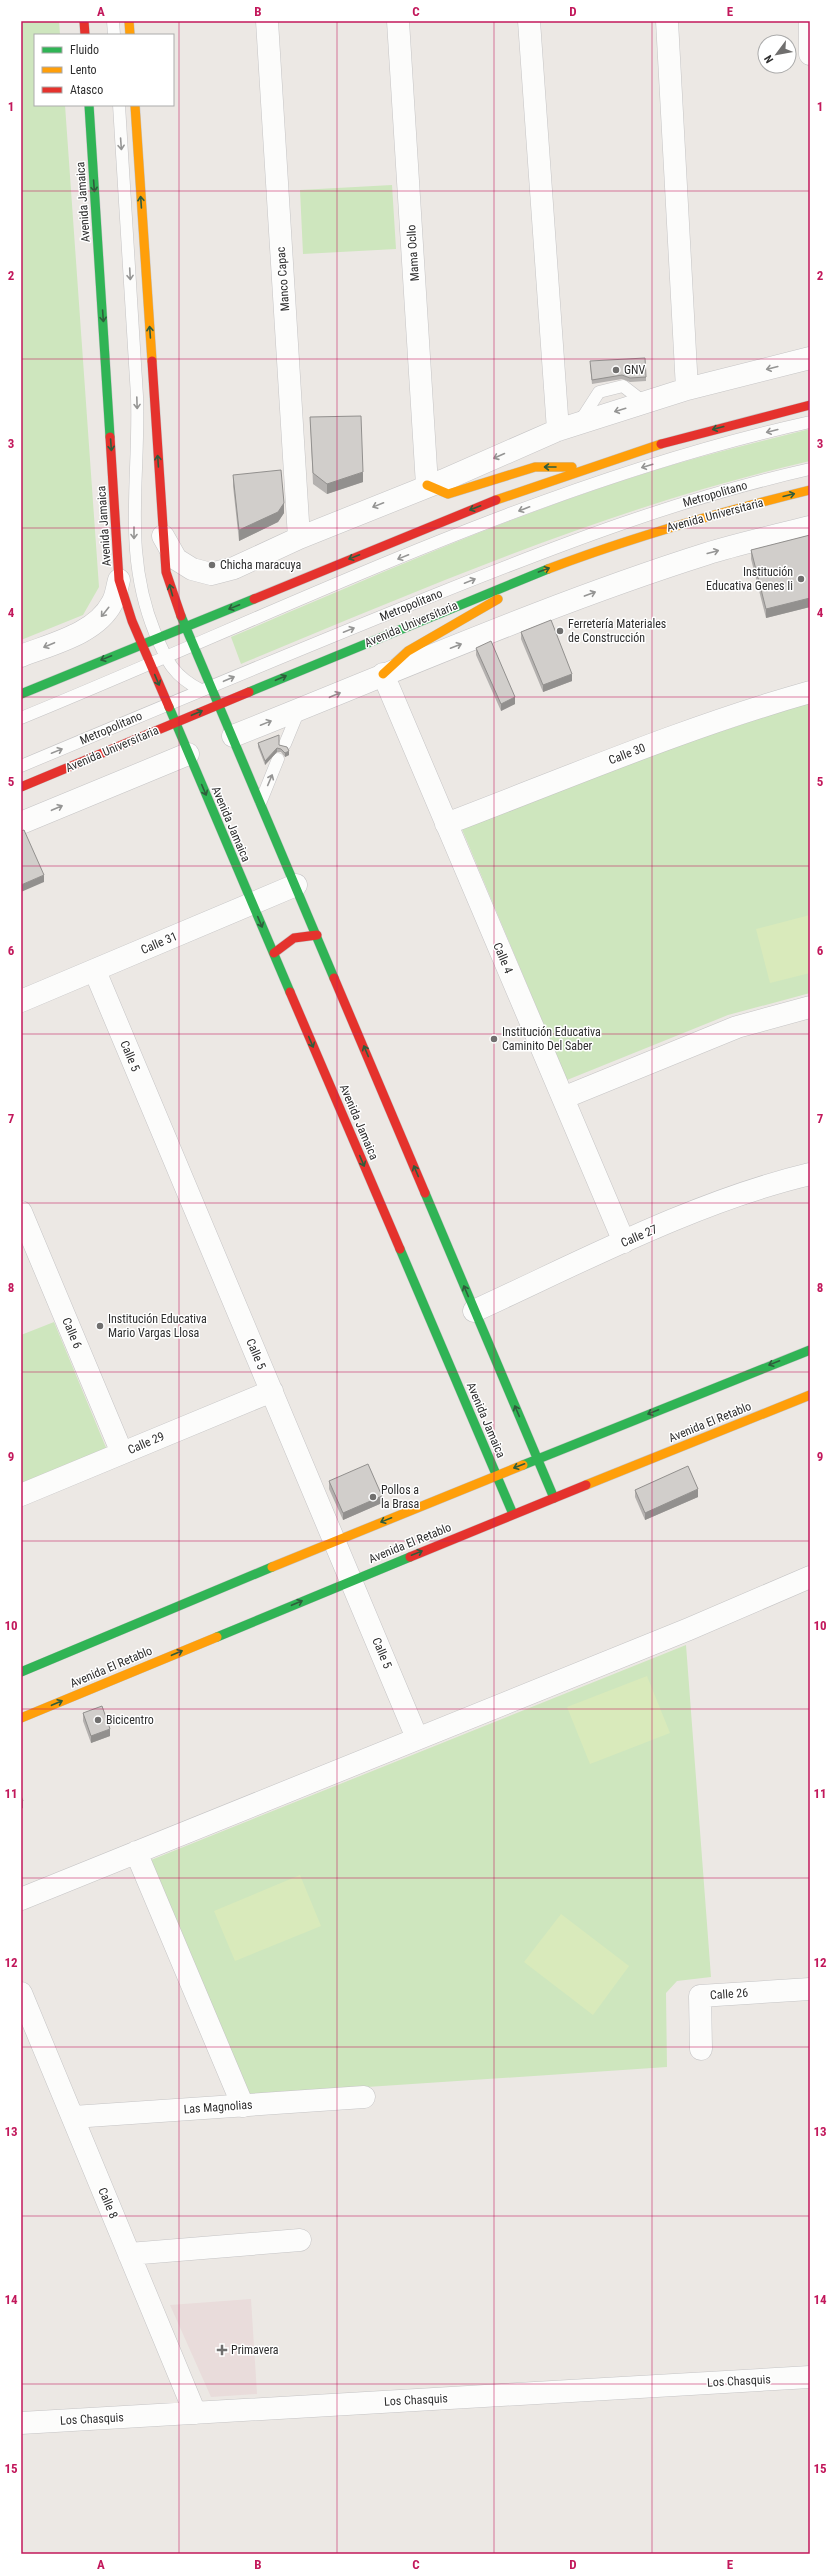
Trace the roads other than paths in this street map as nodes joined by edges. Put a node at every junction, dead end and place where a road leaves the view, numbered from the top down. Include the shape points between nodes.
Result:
1 (84, 21) edge
2 (113, 21) edge
3 (130, 21) edge
4 (267, 21) edge
5 (398, 21) edge
6 (529, 21) edge
7 (667, 21) edge
8 (809, 24) edge
9 (85, 34) edge
10 (114, 34) edge
11 (130, 34) edge
12 (810, 54) edge
13 (89, 106) edge
14 (119, 106) edge
15 (135, 106) edge
16 (810, 358) edge
17 (687, 389) junction
18 (810, 405) edge
19 (810, 422) edge
20 (558, 430) junction
21 (590, 467) junction
22 (810, 469) edge
23 (428, 485) junction
24 (810, 490) edge
25 (810, 527) edge
26 (163, 536) junction
27 (299, 538) junction
28 (525, 577) junction
29 (119, 580) junction
30 (186, 626) junction
31 (158, 638) junction
32 (142, 644) junction
33 (193, 644) junction
34 (21, 656) edge
35 (165, 656) junction
36 (150, 663) junction
37 (383, 674) junction
38 (206, 688) junction
39 (810, 692) edge
40 (21, 694) edge
41 (168, 704) junction
42 (220, 704) junction
43 (299, 710) junction
44 (21, 718) edge
45 (175, 723) junction
46 (233, 736) junction
47 (285, 744) dead end
48 (188, 754) junction
49 (278, 759) dead end
50 (21, 766) edge
51 (21, 787) edge
52 (261, 801) junction
53 (21, 824) edge
54 (446, 824) junction
55 (296, 885) junction
56 (252, 904) junction
57 (317, 935) junction
58 (274, 953) junction
59 (95, 971) junction
60 (21, 1001) edge
61 (810, 1007) edge
62 (563, 1098) junction
63 (810, 1174) edge
64 (21, 1212) edge
65 (624, 1242) junction
66 (474, 1311) junction
67 (810, 1350) edge
68 (272, 1391) junction
69 (810, 1395) edge
70 (122, 1453) junction
71 (538, 1459) junction
72 (496, 1475) junction
73 (21, 1495) edge
74 (554, 1498) junction
75 (513, 1514) junction
76 (334, 1541) junction
77 (810, 1577) edge
78 (351, 1580) junction
79 (21, 1672) edge
80 (21, 1718) edge
81 (417, 1738) junction
82 (136, 1852) junction
83 (21, 1899) edge
84 (810, 1989) edge
85 (21, 1993) edge
86 (701, 2049) dead end
87 (364, 2097) dead end
88 (243, 2106) junction
89 (73, 2117) junction
90 (300, 2240) dead end
91 (130, 2254) junction
92 (810, 2377) edge
93 (195, 2413) junction
94 (23, 2418) edge

1 - 9 main road
2 - 10 lane
3 - 11 main road
4 - 27 street, Manco Capac
5 - 23 street, Mama Ocllo
6 - 20 street
7 - 17 street
8 - 12 street
13 -> 29 main road, Avenida Jamaica
14 -> 31 lane via 138,434 134,546 140,592
26 -> 15 main road
16 -> 17 street
17 - 20 street
18 -> 21 main road via 661,444
19 -> 33 lane via 704,448 556,496
20 -> 23 street
21 -> 23 main road via 535,467 448,494
21 -> 30 main road via 437,523
38 -> 22 lane, Metropolitano via 563,543 732,489
23 -> 27 street
28 -> 24 main road, Avenida Universitaria via 628,538
37 -> 25 street via 615,585 706,554
26 - 27 street via 176,559 192,569 211,574 234,568
30 -> 26 main road via 166,572
28 - 37 main road via 493,603 408,651
42 -> 28 main road, Avenida Universitaria
29 - 32 main road, Avenida Jamaica
29 -> 34 street via 112,603 97,622
30 - 31 main road
30 - 33 main road
31 - 32 main road
31 - 35 lane
32 - 36 main road, Avenida Jamaica
32 -> 40 main road
33 - 35 lane
33 - 38 main road
35 - 36 lane
35 - 38 lane via 177,675
36 -> 41 main road, Avenida Jamaica
36 - 44 lane
43 -> 37 street
37 - 54 street, Calle 4
38 - 41 lane, Metropolitano
38 - 42 main road
39 - 54 street, Calle 30 via 761,706 664,740
41 - 45 main road, Avenida Jamaica
50 -> 41 lane, Metropolitano
45 -> 42 main road, Avenida Universitaria
42 - 46 main road
46 -> 43 street
43 - 47 lane
45 - 48 main road, Avenida Jamaica
45 - 51 main road, Avenida Universitaria
46 - 52 main road
53 -> 48 street
48 -> 56 main road, Avenida Jamaica
52 -> 49 lane
52 - 55 main road
54 - 62 street, Calle 4
55 - 56 street, Calle 31
55 - 57 main road
56 -> 58 main road, Avenida Jamaica
56 - 59 street, Calle 31
57 - 58 main road via 294,938
66 -> 57 main road
58 -> 72 main road, Avenida Jamaica
59 - 60 street, Calle 31
59 - 68 street, Calle 5
61 - 62 street via 737,1027
62 - 65 street, Calle 4
63 - 65 street, Calle 27 via 747,1191
64 - 70 street, Calle 6
65 - 66 street, Calle 27
71 -> 66 main road
67 -> 71 main road
68 - 70 street, Calle 29
68 - 76 street, Calle 5
69 - 74 main road, Avenida El Retablo
70 - 73 street, Calle 29
71 -> 72 main road
71 - 74 main road
72 - 75 main road, Avenida Jamaica
72 -> 76 main road
74 - 75 main road, Avenida El Retablo
78 -> 75 main road, Avenida El Retablo
76 - 78 street, Calle 5
76 - 79 main road
77 - 81 street via 689,1629
80 -> 78 main road, Avenida El Retablo
78 - 81 street, Calle 5
81 - 82 street
82 - 83 street
82 - 88 street
84 - 86 street, Calle 26 via 700,1996
85 - 89 street, Calle 8
87 - 88 street, Las Magnolias
88 - 89 street, Las Magnolias
89 - 91 street, Calle 8
90 - 91 street
91 - 93 street, Calle 8
92 - 93 street, Los Chasquis
93 - 94 street, Los Chasquis

